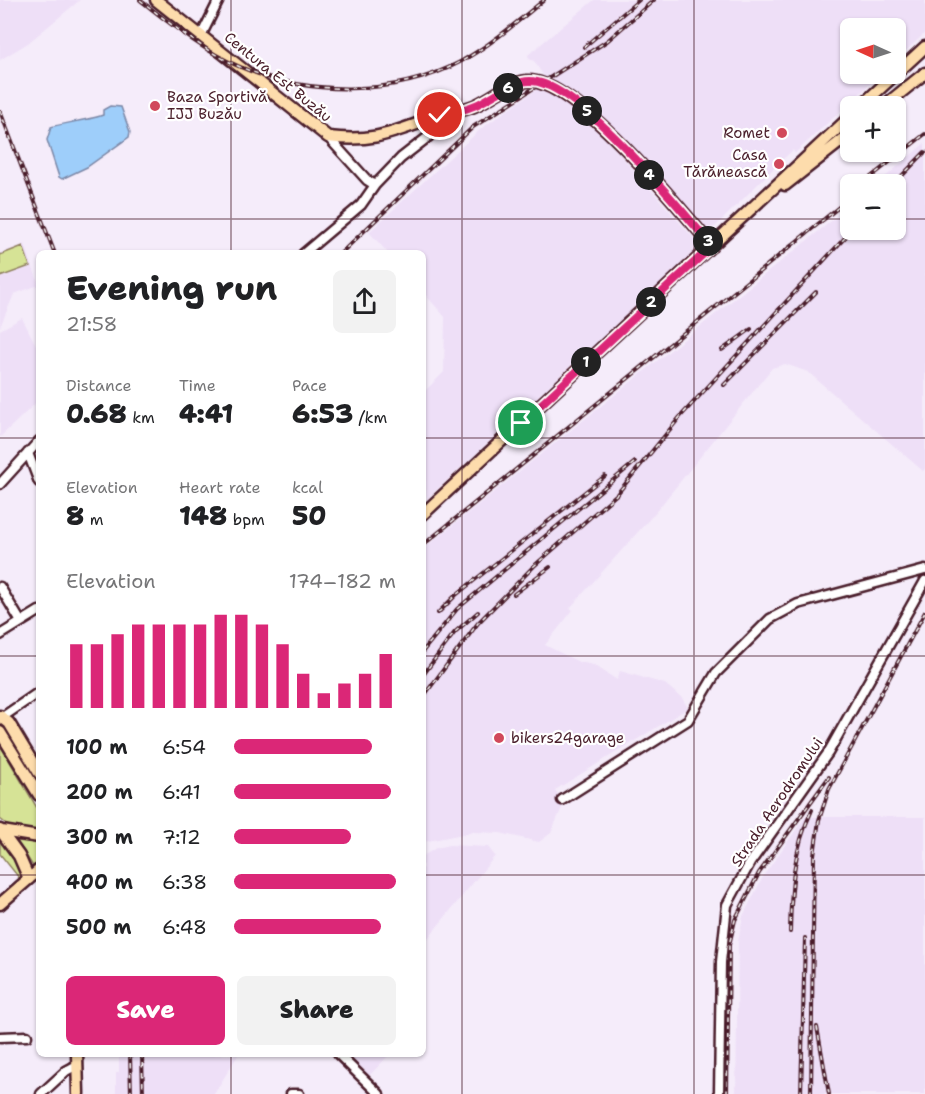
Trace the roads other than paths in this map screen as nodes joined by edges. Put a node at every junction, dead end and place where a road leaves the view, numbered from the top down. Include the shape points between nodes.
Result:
1 (156, 0) edge
2 (219, 0) edge
3 (202, 34) junction
4 (925, 47) edge
5 (925, 73) edge
6 (872, 96) edge
7 (896, 96) edge
8 (461, 111) junction
9 (840, 126) edge
10 (328, 137) junction
11 (840, 142) edge
12 (375, 185) junction
13 (771, 191) junction
14 (712, 246) junction
15 (308, 250) edge
16 (36, 444) edge
17 (28, 453) junction
18 (36, 474) edge
19 (0, 484) edge
20 (426, 511) edge
21 (925, 570) edge
22 (925, 581) edge
23 (0, 587) edge
24 (36, 613) edge
25 (21, 622) junction
26 (0, 635) edge
27 (36, 694) edge
28 (2, 716) edge
29 (0, 732) edge
30 (36, 768) edge
31 (36, 790) edge
32 (562, 800) dead end
33 (1, 831) edge
34 (36, 837) edge
35 (36, 873) edge
36 (29, 879) junction
37 (0, 904) edge
38 (0, 1036) edge
39 (27, 1036) dead end
40 (341, 1057) edge
41 (77, 1060) edge
42 (41, 1094) edge
43 (78, 1094) edge
44 (291, 1094) edge
45 (299, 1094) edge
46 (380, 1094) edge
47 (719, 1094) edge

1 - 3 main road, Centura Est Buzău
2 - 3 street
3 - 10 main road, Centura Est Buzău
4 - 6 main road
5 - 7 main road
8 - 10 main road, Centura Est Buzău via 440,115 391,135 350,140
8 - 12 street
8 - 14 main road, Centura Est Buzău via 519,83 546,85 595,118
9 - 13 main road
10 - 12 street
11 - 13 main road via 792,181
12 - 15 street via 361,205
13 - 14 main road
14 - 20 main road
16 - 17 street
17 - 18 street
17 - 19 street
21 - 32 street via 798,604 770,619 716,673 688,720
22 - 47 street, Strada Aerodromului via 828,753 750,863 727,905 721,963
23 - 25 street
24 - 25 street
25 - 26 street
27 - 28 street
28 - 30 main road
29 - 31 main road
33 - 34 main road
33 - 36 main road
35 - 36 main road
36 - 37 main road
38 - 39 street
40 - 46 street
41 - 42 street
41 - 43 main road
44 - 45 street

